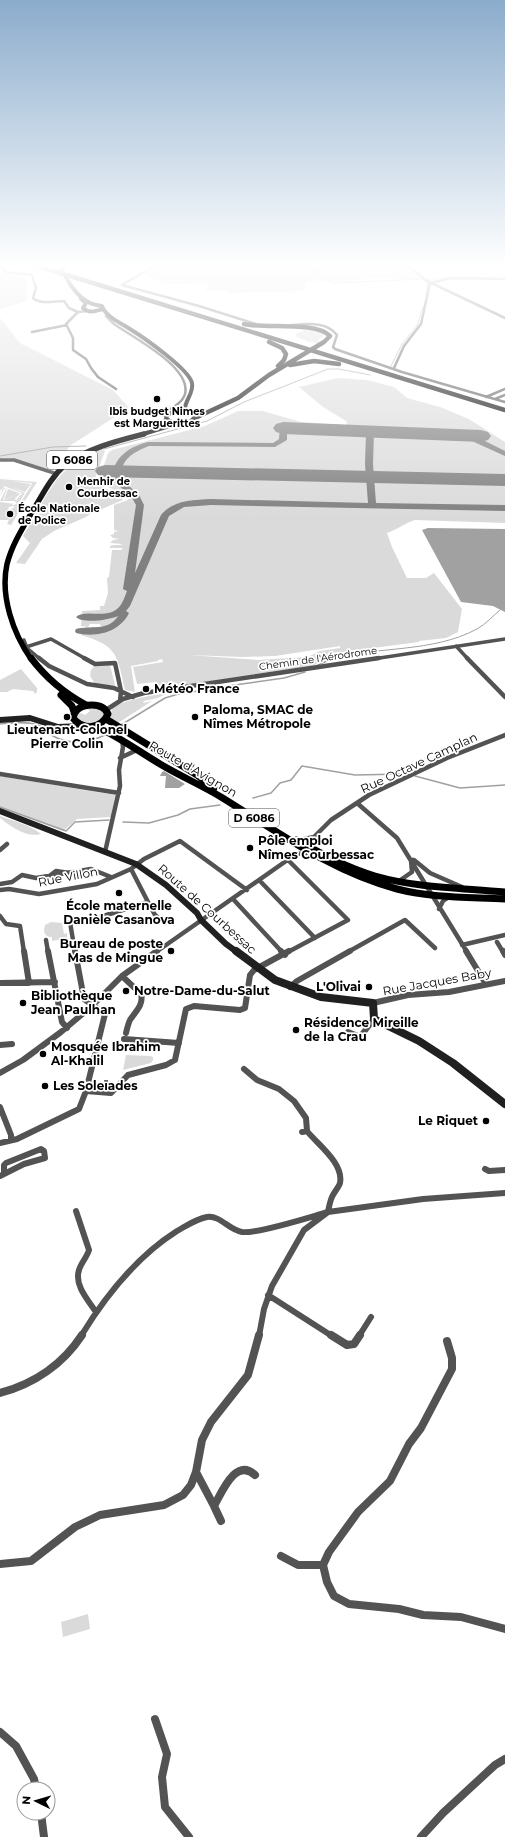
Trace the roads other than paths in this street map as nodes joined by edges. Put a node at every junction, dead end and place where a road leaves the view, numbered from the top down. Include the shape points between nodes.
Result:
1 (73, 349) edge
2 (150, 349) edge
3 (154, 349) edge
4 (156, 349) edge
5 (281, 349) edge
6 (305, 349) edge
7 (311, 349) edge
8 (315, 349) edge
9 (336, 349) edge
10 (403, 349) edge
11 (394, 368) junction
12 (260, 379) junction
13 (409, 381) junction
14 (116, 389) dead end
15 (505, 389) edge
16 (505, 395) edge
17 (486, 397) junction
18 (494, 399) junction
19 (505, 402) edge
20 (505, 409) edge
21 (176, 412) junction
22 (190, 412) junction
23 (167, 418) junction
24 (195, 418) junction
25 (176, 424) junction
26 (0, 460) edge
27 (54, 473) junction
28 (0, 574) edge
29 (6, 627) dead end
30 (505, 639) edge
31 (24, 640) dead end
32 (26, 646) junction
33 (456, 646) junction
34 (121, 691) junction
35 (505, 696) edge
36 (133, 697) junction
37 (120, 701) junction
38 (114, 703) junction
39 (86, 705) junction
40 (99, 705) junction
41 (106, 710) junction
42 (74, 715) junction
43 (106, 719) junction
44 (0, 720) edge
45 (82, 726) junction
46 (95, 726) junction
47 (505, 735) edge
48 (122, 740) junction
49 (137, 750) junction
50 (120, 758) junction
51 (0, 774) edge
52 (118, 793) junction
53 (356, 803) junction
54 (0, 811) edge
55 (304, 839) dead end
56 (7, 844) dead end
57 (0, 850) edge
58 (104, 852) junction
59 (308, 853) junction
60 (288, 860) junction
61 (411, 860) junction
62 (134, 867) junction
63 (111, 877) junction
64 (260, 881) junction
65 (399, 881) junction
66 (0, 884) edge
67 (425, 884) junction
68 (464, 888) junction
69 (0, 890) edge
70 (247, 890) junction
71 (505, 892) edge
72 (430, 894) junction
73 (451, 896) junction
74 (233, 899) junction
75 (505, 899) edge
76 (148, 902) junction
77 (440, 910) junction
78 (0, 916) edge
79 (201, 920) junction
80 (165, 923) dead end
81 (505, 935) edge
82 (315, 938) junction
83 (46, 940) dead end
84 (497, 942) dead end
85 (462, 945) junction
86 (435, 948) dead end
87 (285, 955) junction
88 (505, 955) edge
89 (257, 969) junction
90 (122, 976) junction
91 (505, 981) edge
92 (55, 982) junction
93 (0, 983) edge
94 (29, 983) junction
95 (486, 984) junction
96 (290, 987) junction
97 (373, 1003) junction
98 (94, 1005) junction
99 (374, 1019) junction
100 (67, 1028) junction
101 (348, 1032) dead end
102 (179, 1043) junction
103 (12, 1044) dead end
104 (0, 1045) edge
105 (244, 1069) dead end
106 (0, 1073) edge
107 (86, 1091) junction
108 (505, 1104) edge
109 (0, 1107) edge
110 (11, 1140) junction
111 (0, 1144) edge
112 (485, 1169) dead end
113 (505, 1170) edge
114 (2, 1174) edge
115 (505, 1193) edge
116 (76, 1211) dead end
117 (328, 1212) junction
118 (268, 1295) junction
119 (96, 1312) junction
120 (371, 1317) dead end
121 (447, 1341) dead end
122 (0, 1393) edge
123 (196, 1472) junction
124 (255, 1475) dead end
125 (214, 1506) junction
126 (221, 1521) dead end
127 (281, 1556) dead end
128 (0, 1564) edge
129 (323, 1565) junction
130 (505, 1629) edge
131 (155, 1719) dead end
132 (0, 1732) edge
133 (505, 1759) edge
134 (34, 1781) edge
135 (42, 1821) edge
136 (44, 1837) edge
137 (189, 1837) edge
138 (420, 1837) edge

1 - 14 street via 87,360 93,371
2 - 23 street via 183,377 184,395 174,407 162,414
3 - 21 main road via 184,373 189,383 189,392
4 - 22 main road via 185,370 191,380 192,394 185,406 185,410
5 - 12 highway via 286,357 283,362
6 - 13 highway
7 - 12 highway
8 - 20 highway
9 - 11 street
10 - 11 street
11 - 17 street
12 - 13 highway via 293,364 318,361
12 - 22 highway via 208,410
12 - 24 highway via 238,398
13 - 20 highway
15 - 17 street
16 - 18 street
17 - 18 street
18 - 19 street
21 - 22 main road
21 - 23 main road via 169,414
22 - 24 main road
23 - 25 main road
23 - 27 main road, D 6086 via 156,427 106,441 82,451 68,459
24 - 25 main road via 188,423
25 - 39 main road, D 6086 via 103,446 65,466 55,475 44,492 6,563 3,581 5,607 16,638 52,683 68,696
26 - 27 street via 14,460
27 - 28 main road, D 6086 via 12,541
29 - 42 main road via 20,653 72,706
30 - 33 street, Chemin de l'Aérodrome
31 - 32 street
32 - 34 street via 45,663 87,684
32 - 34 street via 52,639 95,664 114,663
33 - 35 street
33 - 36 street, Chemin de l'Aérodrome via 215,682
34 - 36 street
34 - 37 street
36 - 37 street, Chemin de l'Aérodrome
37 - 38 street, Chemin de l'Aérodrome
38 - 40 street, Chemin de l'Aérodrome
38 - 41 street, Chemin de l'Aérodrome
39 - 40 main road
39 - 42 main road
40 - 41 main road
41 - 43 main road
42 - 44 street via 68,722 59,725 39,717
42 - 45 main road via 76,723
43 - 46 main road
43 - 65 main road, Route d'Avignon / D 6086 via 318,852 374,876
44 - 45 street via 30,718 56,727
45 - 46 main road
46 - 48 main road, Route d'Avignon / D 6086
47 - 53 street, Rue Octave Camplan via 425,768
48 - 49 main road, Route d'Avignon / D 6086
48 - 50 street
49 - 50 street
49 - 59 main road, Route d'Avignon / D 6086 via 205,788
50 - 52 street
51 - 52 street
52 - 58 street
53 - 55 street, Rue Octave Camplan via 331,820 314,837
53 - 61 street via 397,838
54 - 58 street, Route de Courbessac
56 - 57 street
58 - 62 street, Route de Courbessac
59 - 60 street via 296,854
59 - 72 main road, Route d'Avignon / D 6086 via 364,879 398,889
60 - 64 street
60 - 82 street via 348,920
61 - 65 street via 412,872
61 - 67 street
61 - 68 street via 436,876
62 - 63 street, Rue Villon
62 - 70 street, Rue Villon via 180,841
62 - 76 street
62 - 79 street, Route de Courbessac via 166,885 197,913
63 - 66 street via 91,869 48,877 22,875 12,882
63 - 69 street, Rue Villon via 97,884 39,894
64 - 70 street
64 - 82 street
65 - 67 main road, Route d'Avignon / D 6086
67 - 68 main road, Route d'Avignon / D 6086
67 - 72 street
68 - 71 main road, Route d'Avignon / D 6086
70 - 74 street
72 - 73 main road, Route d'Avignon / D 6086
72 - 77 street
73 - 75 main road, Route d'Avignon / D 6086
73 - 77 street via 443,901
74 - 79 street
74 - 87 street
76 - 80 street via 155,915
76 - 98 street via 97,918 70,922 84,999
77 - 85 street
78 - 94 street via 6,924 20,926
79 - 89 street, Route de Courbessac
79 - 90 street
81 - 85 street
82 - 87 street
83 - 92 street
84 - 88 street
85 - 95 street
86 - 96 street via 405,920
87 - 89 street
89 - 96 street, Route de Courbessac
89 - 102 street via 250,975 245,1008 240,1010 194,1006 186,1009
90 - 98 street
90 - 102 street via 142,998 138,1010 129,1021 125,1036
91 - 95 street, Rue Jacques Baby
92 - 94 street
92 - 100 street via 62,1022
93 - 94 street
95 - 97 street, Rue Jacques Baby via 449,992 408,995
96 - 97 street, Route de Courbessac via 321,997 363,1004
97 - 99 street
98 - 100 street
98 - 107 street via 105,1014
99 - 101 street via 360,1037
99 - 108 street via 419,1041 453,1063
100 - 106 street via 23,1060
102 - 107 street via 176,1060 171,1065 128,1075 110,1093
103 - 104 street
105 - 117 street via 258,1080 278,1088 292,1098 308,1126 304,1131 325,1148 339,1170 340,1182 331,1198
107 - 110 street via 79,1109
109 - 110 street
110 - 111 street
112 - 113 street
114 - 114 street via 45,1158 44,1151 42,1149 6,1163
115 - 117 street via 423,1199
116 - 119 street via 89,1250 88,1256 78,1270 79,1285
117 - 118 street via 304,1230
117 - 119 street via 241,1233 217,1219 210,1217 200,1220 158,1243 130,1269
118 - 120 street via 347,1344 354,1344
118 - 123 street via 248,1375 211,1422 202,1440
119 - 122 street via 67,1354 47,1371
121 - 129 street via 452,1369 421,1428 409,1444 390,1482 358,1512 329,1552
123 - 125 street
123 - 128 street via 191,1485 183,1495 164,1505 100,1515 75,1527 31,1561
124 - 125 street via 238,1469
125 - 126 street
127 - 129 street via 298,1565
129 - 130 street via 334,1596 349,1604 399,1609 423,1615 460,1617
131 - 137 street via 167,1754 162,1777 165,1807
132 - 134 street via 16,1746
133 - 138 street via 495,1765
135 - 136 street

